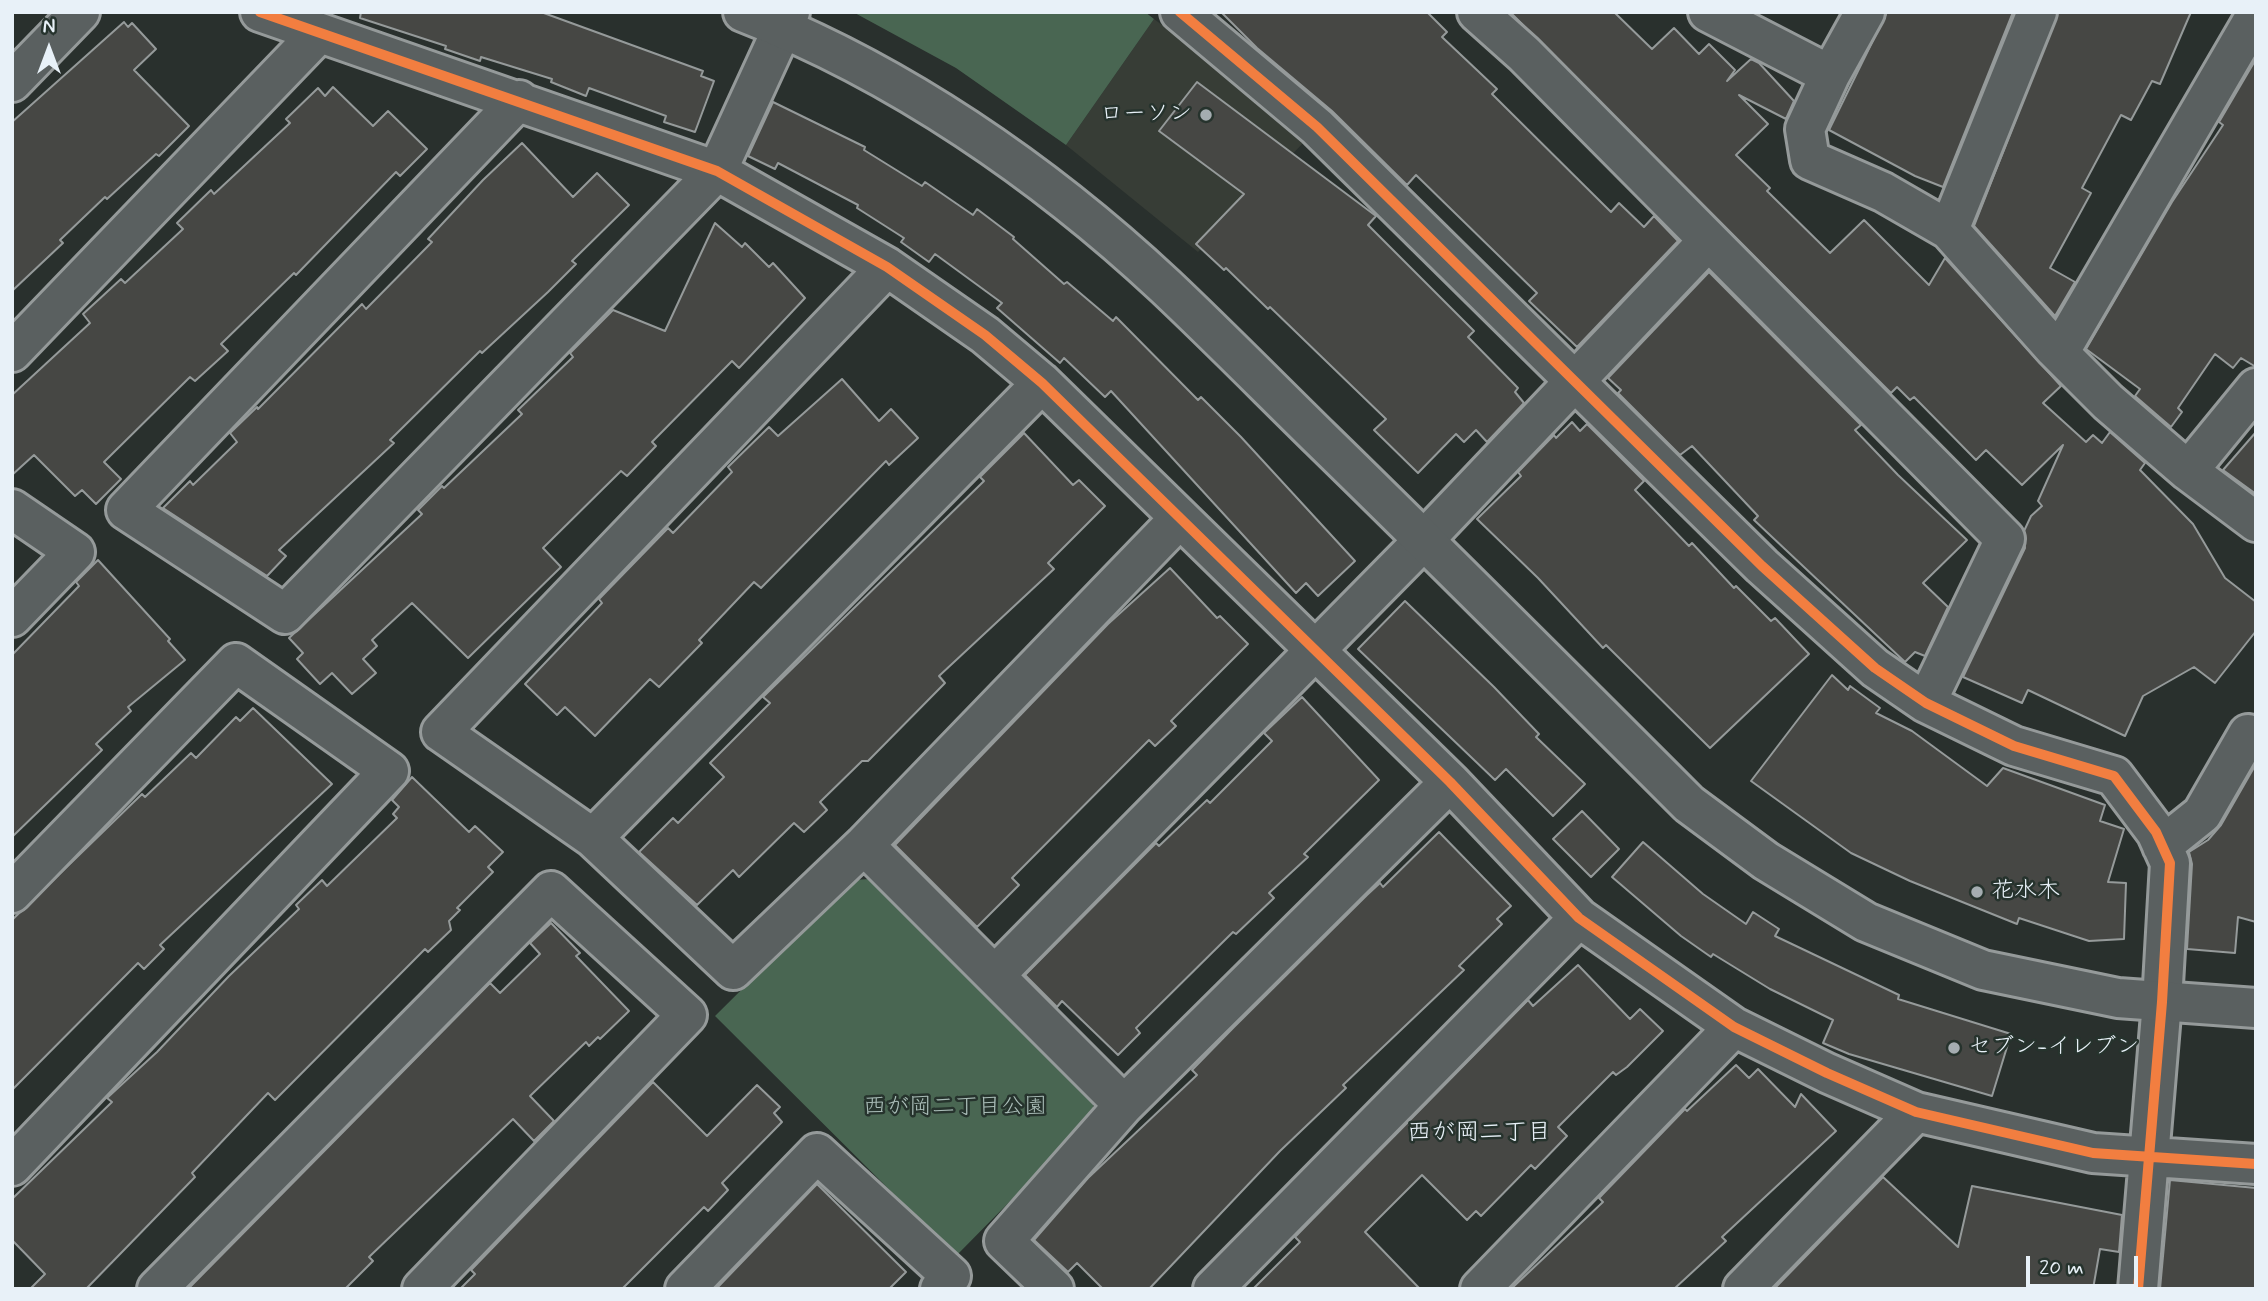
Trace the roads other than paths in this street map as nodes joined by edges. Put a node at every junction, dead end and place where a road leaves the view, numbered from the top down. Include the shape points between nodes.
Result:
1 (80, 12) edge
2 (260, 12) edge
3 (743, 12) edge
4 (1180, 12) edge
5 (1478, 12) edge
6 (1708, 12) edge
7 (1866, 12) edge
8 (2037, 12) edge
9 (2256, 15) edge
10 (787, 20) edge
11 (319, 33) junction
12 (1829, 75) junction
13 (12, 82) edge
14 (519, 100) junction
15 (717, 171) junction
16 (1949, 230) junction
17 (1708, 241) junction
18 (887, 267) junction
19 (12, 352) edge
20 (2059, 354) junction
21 (1576, 382) junction
22 (1042, 383) junction
23 (2256, 388) edge
24 (2188, 471) junction
25 (12, 509) edge
26 (1180, 518) junction
27 (2256, 522) edge
28 (1424, 540) junction
29 (12, 617) edge
30 (1314, 650) junction
31 (1926, 703) junction
32 (2256, 738) edge
33 (1450, 782) junction
34 (593, 838) junction
35 (864, 845) junction
36 (2162, 846) junction
37 (12, 893) edge
38 (1579, 918) junction
39 (995, 975) junction
40 (2162, 1002) junction
41 (2256, 1008) edge
42 (1734, 1027) junction
43 (1124, 1105) junction
44 (1916, 1112) junction
45 (2148, 1157) junction
46 (2256, 1164) edge
47 (12, 1166) edge
48 (157, 1289) edge
49 (422, 1289) edge
50 (685, 1289) edge
51 (940, 1289) edge
52 (1054, 1289) edge
53 (1213, 1289) edge
54 (1480, 1289) edge
55 (1743, 1289) edge
56 (2138, 1289) edge

1 - 13 street
2 - 11 street
3 - 10 street
4 - 21 street via 1317,127
5 - 17 street
6 - 12 street
7 - 12 street
8 - 16 street
9 - 20 street
10 - 15 street
10 - 28 street via 982,141 1067,203 1163,285
11 - 14 street
11 - 19 street
12 - 16 street via 1805,129 1810,160 1883,192
14 - 15 street
14 - 15 street via 126,510 285,614
15 - 18 street
16 - 20 street
17 - 21 street
17 - 31 street via 2005,539
18 - 22 street via 985,335
18 - 34 street via 441,732
20 - 24 street
21 - 28 street
21 - 31 street via 1762,566 1875,668
22 - 26 street
22 - 34 street
23 - 24 street
24 - 27 street
25 - 29 street via 75,552
26 - 30 street
26 - 35 street
28 - 30 street
28 - 40 street via 1689,804 1766,861 1866,922 1983,970 2118,998
30 - 33 street
30 - 39 street
31 - 36 street via 2014,746 2114,776
32 - 36 street via 2248,734 2202,814
33 - 38 street
33 - 43 street
34 - 35 street via 733,970
35 - 39 street
36 - 40 street via 2170,863
37 - 47 street via 236,663 389,771
38 - 42 street
38 - 53 street
39 - 43 street
40 - 41 street
40 - 45 street
42 - 44 street
42 - 54 street
43 - 52 street via 1004,1241
44 - 45 street via 2093,1153
44 - 55 street
45 - 46 street
45 - 56 street
48 - 49 street via 551,891 687,1015
50 - 51 street via 817,1153 951,1276

